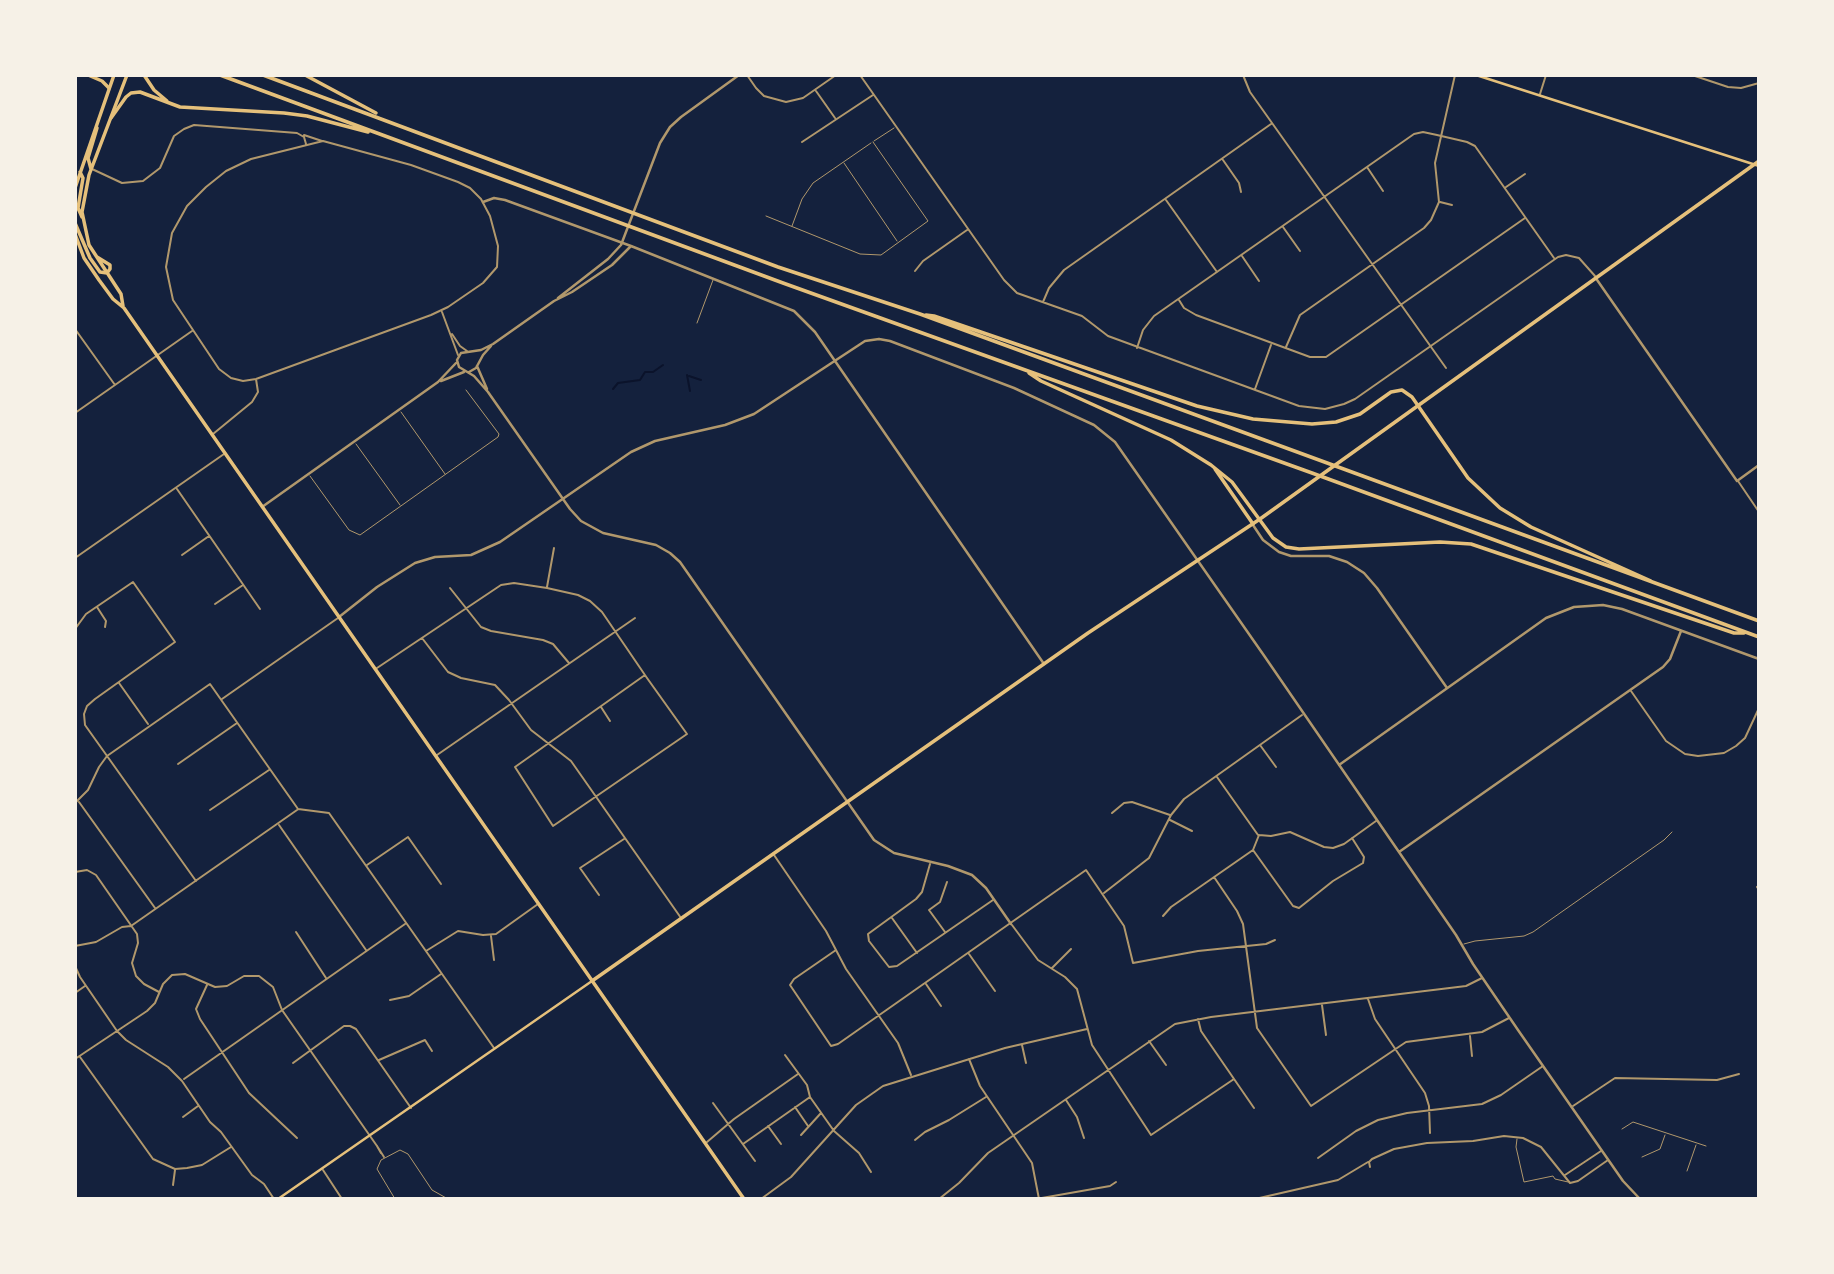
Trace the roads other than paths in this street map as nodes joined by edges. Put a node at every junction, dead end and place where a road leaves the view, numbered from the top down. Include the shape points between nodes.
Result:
1 (88, 75) edge
2 (114, 75) edge
3 (127, 75) edge
4 (144, 75) edge
5 (220, 75) edge
6 (263, 75) edge
7 (305, 75) edge
8 (739, 75) edge
9 (747, 75) edge
10 (836, 75) edge
11 (860, 75) edge
12 (1243, 75) edge
13 (1455, 75) edge
14 (1476, 75) edge
15 (1546, 75) edge
16 (1692, 75) edge
17 (1759, 83) edge
18 (109, 89) junction
19 (815, 90) junction
20 (874, 94) junction
21 (1540, 95) junction
22 (172, 105) junction
23 (111, 118) junction
24 (98, 119) junction
25 (836, 119) junction
26 (390, 121) junction
27 (1272, 123) junction
28 (896, 126) junction
29 (302, 135) junction
30 (1441, 136) junction
31 (390, 138) junction
32 (323, 141) junction
33 (802, 142) dead end
34 (873, 142) junction
35 (306, 144) junction
36 (1222, 159) junction
37 (1759, 160) edge
38 (843, 162) junction
39 (1753, 164) junction
40 (1759, 166) edge
41 (1366, 167) junction
42 (79, 169) edge
43 (91, 169) junction
44 (1525, 174) dead end
45 (75, 188) edge
46 (1505, 188) junction
47 (1383, 191) dead end
48 (1241, 192) dead end
49 (1324, 196) junction
50 (1166, 199) junction
51 (483, 202) junction
52 (1439, 202) junction
53 (1452, 205) dead end
54 (766, 216) dead end
55 (1526, 218) junction
56 (82, 219) junction
57 (75, 223) edge
58 (792, 226) junction
59 (1283, 226) junction
60 (968, 229) junction
61 (75, 234) edge
62 (898, 242) junction
63 (631, 246) junction
64 (1300, 251) dead end
65 (1241, 255) junction
66 (1554, 259) junction
67 (1372, 264) junction
68 (915, 271) dead end
69 (1217, 272) junction
70 (107, 273) junction
71 (1595, 277) junction
72 (713, 278) junction
73 (1259, 281) dead end
74 (1178, 299) junction
75 (554, 301) junction
76 (1042, 302) junction
77 (1401, 306) junction
78 (124, 308) junction
79 (442, 311) junction
80 (920, 314) junction
81 (697, 323) dead end
82 (75, 329) edge
83 (193, 331) junction
84 (450, 331) junction
85 (1272, 343) junction
86 (493, 344) junction
87 (1430, 347) junction
88 (1137, 348) junction
89 (1286, 348) junction
90 (468, 351) junction
91 (157, 356) junction
92 (457, 359) junction
93 (835, 361) junction
94 (478, 365) junction
95 (1021, 368) junction
96 (1446, 368) dead end
97 (465, 372) junction
98 (256, 379) junction
99 (438, 382) junction
100 (115, 385) junction
101 (466, 390) dead end
102 (1255, 390) junction
103 (488, 392) junction
104 (1417, 406) junction
105 (400, 410) junction
106 (75, 413) edge
107 (212, 434) junction
108 (354, 442) junction
109 (225, 453) junction
110 (1759, 465) edge
111 (1214, 468) junction
112 (309, 474) junction
113 (446, 474) junction
114 (1737, 481) junction
115 (176, 488) junction
116 (562, 498) junction
117 (400, 506) junction
118 (262, 507) junction
119 (1759, 512) edge
120 (1260, 519) junction
121 (1253, 524) junction
122 (209, 536) junction
123 (554, 548) dead end
124 (182, 555) dead end
125 (75, 558) edge
126 (1198, 561) junction
127 (243, 584) junction
128 (1662, 587) junction
129 (450, 588) dead end
130 (547, 588) junction
131 (215, 604) dead end
132 (97, 607) junction
133 (465, 608) junction
134 (260, 609) dead end
135 (339, 617) junction
136 (635, 618) dead end
137 (1759, 621) edge
138 (105, 627) dead end
139 (75, 629) edge
140 (1681, 631) junction
141 (615, 632) junction
142 (1749, 634) junction
143 (422, 637) junction
144 (1759, 637) edge
145 (1759, 659) edge
146 (569, 663) junction
147 (1044, 664) junction
148 (375, 669) junction
149 (645, 675) junction
150 (119, 682) junction
151 (1447, 688) junction
152 (1630, 690) junction
153 (221, 699) junction
154 (512, 704) junction
155 (600, 706) junction
156 (1759, 708) edge
157 (1303, 714) junction
158 (610, 721) dead end
159 (238, 723) junction
160 (149, 726) junction
161 (547, 743) junction
162 (1260, 744) junction
163 (107, 756) junction
164 (436, 756) junction
165 (178, 764) dead end
166 (1339, 765) junction
167 (1276, 767) dead end
168 (270, 769) junction
169 (1215, 775) junction
170 (596, 797) junction
171 (847, 801) junction
172 (77, 802) edge
173 (298, 809) junction
174 (210, 810) dead end
175 (1112, 813) dead end
176 (1171, 815) junction
177 (1169, 819) junction
178 (1377, 820) junction
179 (278, 824) junction
180 (1192, 831) dead end
181 (1672, 832) dead end
182 (1259, 835) junction
183 (625, 838) junction
184 (1352, 838) junction
185 (1253, 850) junction
186 (1399, 852) junction
187 (773, 853) junction
188 (931, 862) junction
189 (366, 866) junction
190 (75, 872) edge
191 (1214, 877) junction
192 (196, 881) junction
193 (947, 882) dead end
194 (441, 884) dead end
195 (1103, 893) junction
196 (599, 895) dead end
197 (994, 899) junction
198 (538, 904) junction
199 (156, 910) junction
200 (1163, 916) dead end
201 (892, 917) junction
202 (681, 918) junction
203 (406, 923) junction
204 (1011, 923) junction
205 (131, 926) junction
206 (296, 932) dead end
207 (945, 933) junction
208 (491, 935) junction
209 (1275, 940) dead end
210 (1462, 944) junction
211 (75, 946) edge
212 (1246, 946) junction
213 (1071, 949) dead end
214 (835, 950) junction
215 (367, 951) junction
216 (426, 951) junction
217 (917, 953) junction
218 (968, 953) junction
219 (494, 960) dead end
220 (75, 966) edge
221 (1052, 969) junction
222 (442, 974) junction
223 (1482, 978) junction
224 (327, 979) junction
225 (592, 981) junction
226 (925, 984) junction
227 (207, 985) junction
228 (86, 986) junction
229 (995, 991) dead end
230 (159, 992) junction
231 (75, 993) edge
232 (1368, 998) junction
233 (390, 1000) dead end
234 (1321, 1003) junction
235 (941, 1006) dead end
236 (282, 1010) junction
237 (1254, 1012) junction
238 (879, 1016) junction
239 (1198, 1018) junction
240 (1510, 1018) junction
241 (1087, 1030) junction
242 (117, 1031) junction
243 (1325, 1035) dead end
244 (1470, 1035) junction
245 (1149, 1041) junction
246 (1021, 1044) junction
247 (1395, 1048) junction
248 (495, 1049) junction
249 (310, 1051) junction
250 (432, 1051) dead end
251 (222, 1053) junction
252 (785, 1055) dead end
253 (80, 1056) junction
254 (1472, 1056) dead end
255 (75, 1059) edge
256 (969, 1059) junction
257 (378, 1061) junction
258 (293, 1063) dead end
259 (1026, 1063) dead end
260 (1166, 1065) dead end
261 (1543, 1065) junction
262 (1108, 1069) junction
263 (799, 1074) junction
264 (1739, 1074) dead end
265 (911, 1076) junction
266 (1234, 1079) junction
267 (182, 1081) junction
268 (986, 1096) junction
269 (810, 1097) junction
270 (1066, 1099) junction
271 (713, 1103) dead end
272 (198, 1105) junction
273 (795, 1106) junction
274 (1572, 1106) junction
275 (411, 1108) junction
276 (1254, 1108) dead end
277 (1429, 1110) junction
278 (821, 1113) junction
279 (183, 1117) dead end
280 (729, 1126) junction
281 (768, 1126) junction
282 (809, 1126) junction
283 (1622, 1129) dead end
284 (834, 1131) junction
285 (1430, 1132) dead end
286 (1665, 1133) junction
287 (800, 1135) dead end
288 (1014, 1135) junction
289 (370, 1137) junction
290 (1518, 1137) junction
291 (297, 1138) dead end
292 (1084, 1138) dead end
293 (915, 1140) dead end
294 (1696, 1143) junction
295 (706, 1144) junction
296 (743, 1144) junction
297 (781, 1144) dead end
298 (1706, 1146) dead end
299 (232, 1147) junction
300 (1602, 1150) junction
301 (384, 1157) junction
302 (1643, 1157) dead end
303 (1318, 1158) dead end
304 (1609, 1160) junction
305 (755, 1161) dead end
306 (1369, 1162) junction
307 (1370, 1167) dead end
308 (175, 1169) junction
309 (322, 1169) junction
310 (1686, 1171) dead end
311 (871, 1172) dead end
312 (1565, 1175) junction
313 (1116, 1182) dead end
314 (1570, 1183) junction
315 (173, 1185) dead end
316 (276, 1199) edge
317 (342, 1199) edge
318 (396, 1199) edge
319 (448, 1199) edge
320 (744, 1199) edge
321 (761, 1199) edge
322 (939, 1199) edge
323 (1038, 1199) edge
324 (1255, 1199) edge
325 (1640, 1199) edge

1 - 18 main road
2 - 18 main road
3 - 23 main road
4 - 22 main road
5 - 31 main road
6 - 26 main road
7 - 26 main road
8 - 75 street via 669,128 616,252
9 - 19 street via 764,96 778,102 803,99
10 - 19 street
11 - 20 street
12 - 27 street
13 - 30 street
14 - 21 main road
15 - 21 street
16 - 17 street via 1741,89
18 - 24 main road
19 - 25 street
20 - 25 street
20 - 28 street
21 - 39 main road
22 - 23 main road via 131,93
22 - 31 main road via 296,114
23 - 43 main road
24 - 42 main road
24 - 43 main road via 88,158
25 - 33 street
26 - 80 main road via 778,267
27 - 36 street
27 - 49 street
28 - 34 lane
28 - 60 street
29 - 32 street
29 - 35 street
29 - 43 street via 194,125 174,136 159,169 144,181 122,183
30 - 41 street via 1414,134
30 - 46 street via 1475,146
30 - 52 street via 1435,163
31 - 95 main road
32 - 35 street
32 - 51 street via 453,180 470,188
34 - 38 lane
34 - 62 lane via 929,221
35 - 83 street via 230,169 206,187 179,218 168,247 166,273 174,303
36 - 48 street
36 - 50 street
37 - 39 main road
38 - 58 lane via 806,191
38 - 62 lane
39 - 40 main road
39 - 71 main road
41 - 47 street
41 - 49 street
42 - 45 main road
42 - 56 main road
43 - 56 main road
44 - 46 street
46 - 55 street
49 - 59 street
49 - 67 street
50 - 69 street
50 - 76 street via 1064,271
51 - 63 street via 505,200
51 - 79 street via 498,246 497,267 483,283
52 - 53 street
52 - 67 street via 1424,228
54 - 58 lane
55 - 66 street
55 - 77 street
56 - 70 main road via 86,238
57 - 70 main road via 90,258 100,273
58 - 62 lane via 871,256
59 - 64 street
59 - 65 street
60 - 68 street
60 - 76 street via 1017,293
61 - 78 main road via 90,267
63 - 72 street
63 - 75 street via 618,261
65 - 69 street
65 - 73 street
66 - 71 street via 1577,257
66 - 87 street
67 - 77 street
67 - 89 street via 1300,315
69 - 74 street
70 - 78 main road
71 - 104 main road
71 - 114 street
72 - 81 lane
72 - 93 street via 794,311
74 - 85 street via 1196,315
74 - 88 street via 1148,322
75 - 86 street
76 - 88 street via 1082,316 1102,334
77 - 87 street
77 - 89 street via 1326,357
78 - 91 main road
79 - 84 street
79 - 98 street
80 - 104 main road via 1244,418 1336,422 1360,414 1399,389
80 - 128 main road
82 - 100 street
83 - 91 street
83 - 98 street via 228,376
84 - 90 street
84 - 92 street
85 - 89 street
85 - 102 street
86 - 90 street
86 - 94 street
87 - 96 street
87 - 102 street via 1344,404 1325,409
88 - 102 street
90 - 92 street
90 - 94 street via 477,356
91 - 100 street
91 - 107 main road
92 - 97 street
92 - 99 street
93 - 116 street via 754,414 642,447
93 - 126 street via 859,344 876,339 897,343 998,381 1103,431
93 - 147 street
94 - 97 street
94 - 103 street
95 - 111 main road via 1177,443
95 - 142 main road
97 - 99 street
97 - 103 street
98 - 107 street via 258,392 253,402
99 - 105 street
100 - 106 street
101 - 113 lane via 499,434
103 - 116 street
104 - 120 main road
104 - 128 main road via 1468,478 1500,508
105 - 108 street
105 - 113 lane
107 - 109 main road
108 - 112 street
108 - 117 lane
109 - 115 street
109 - 118 main road
110 - 114 street
111 - 120 main road via 1232,482
111 - 121 main road
112 - 117 lane via 357,535
112 - 118 street
113 - 117 lane
114 - 119 street
115 - 122 street
115 - 125 street
116 - 135 street via 489,548 415,563
116 - 171 street via 593,529 653,544 676,558
118 - 135 main road
120 - 121 main road
120 - 142 main road via 1276,541 1291,548 1443,542 1478,546 1734,633
121 - 126 main road
121 - 151 street via 1263,540 1279,552 1329,556 1364,573
122 - 124 street
122 - 127 street
123 - 130 street
126 - 147 main road
126 - 157 street
127 - 131 street
127 - 134 street
128 - 137 main road
129 - 133 street
130 - 133 street via 501,585
130 - 141 street via 590,601
132 - 138 street
132 - 139 street
132 - 150 street via 133,582 175,642
133 - 143 street
133 - 146 street via 481,627 553,644
135 - 148 main road
135 - 153 street
136 - 141 street
140 - 145 street
140 - 151 street via 1612,607 1574,607 1546,618
140 - 152 street via 1670,659
141 - 146 street
141 - 149 street
142 - 144 main road
143 - 148 street
143 - 154 street via 448,672 495,685
146 - 154 street
147 - 171 main road
148 - 164 main road
149 - 155 street
149 - 170 street via 687,734
150 - 160 street
150 - 163 street via 87,706 84,714 85,726
151 - 166 street
152 - 156 street via 1666,741 1685,754 1698,756 1724,753 1735,746 1745,738
152 - 186 street
153 - 159 street
153 - 160 street via 210,684
154 - 161 street
154 - 164 street
155 - 158 street
155 - 161 street
157 - 162 street
157 - 166 street
159 - 165 street
159 - 168 street
160 - 163 street
161 - 170 street via 571,761
161 - 170 street via 515,767 553,826
162 - 167 street
162 - 169 street
163 - 172 street
163 - 192 street
164 - 198 main road
166 - 178 street
168 - 173 street
168 - 174 street
169 - 176 street
169 - 182 street
170 - 183 street
171 - 187 main road
171 - 188 street via 878,844
172 - 199 street
173 - 179 street
173 - 189 street via 329,813
175 - 176 street via 1132,802
176 - 177 street
177 - 180 street
177 - 195 street via 1149,858
178 - 184 street
178 - 186 street
179 - 192 street
179 - 215 street
181 - 210 lane via 1533,932
182 - 184 street via 1290,832 1324,847 1339,846
182 - 185 street
183 - 196 street via 580,868
183 - 202 street
184 - 185 street via 1365,860 1361,865 1296,908
185 - 191 street
186 - 210 street
187 - 202 main road
187 - 214 street
188 - 197 street via 966,872
188 - 201 street via 922,892
189 - 194 street via 408,837
189 - 203 street
190 - 205 street via 91,870
191 - 200 street
191 - 212 street via 1241,917
192 - 199 street
193 - 207 street via 940,902 929,910
195 - 204 street via 1086,870
195 - 212 street via 1124,926 1133,963
197 - 204 street
197 - 207 street
198 - 208 street
198 - 225 main road
199 - 205 street
201 - 217 street
201 - 217 street via 869,933 868,939 885,964 897,966
202 - 225 main road
203 - 215 street
203 - 216 street
204 - 218 street
204 - 221 street via 1032,955
205 - 211 street
205 - 230 street via 139,938 134,970 144,984
206 - 224 street
207 - 217 street
208 - 216 street via 458,931
208 - 219 street
209 - 212 street
210 - 223 street
212 - 237 street
213 - 221 street
214 - 238 street
214 - 238 street via 790,985 831,1046
215 - 224 street
216 - 222 street
218 - 226 street
218 - 229 street
220 - 228 street
221 - 241 street via 1077,989
222 - 233 street via 409,996
222 - 248 street
223 - 232 street via 1466,986
223 - 240 street
224 - 236 street
225 - 248 main road
225 - 295 main road
226 - 235 street
226 - 238 street
227 - 230 street via 178,974 167,978
227 - 236 street via 220,988 244,976 259,976 273,986
227 - 251 street via 197,1014
228 - 231 street
228 - 242 street
230 - 242 street via 147,1011
232 - 234 street
232 - 247 street via 1371,1012
234 - 237 street
234 - 243 street
236 - 249 street
236 - 251 street
237 - 239 street
237 - 247 street via 1259,1032 1311,1106
238 - 265 street via 902,1051
239 - 245 street via 1175,1024
239 - 266 street via 1201,1031
240 - 244 street
240 - 261 street
241 - 246 street
241 - 262 street
242 - 253 street
242 - 267 street
244 - 247 street
244 - 254 street
245 - 260 street
245 - 262 street
246 - 256 street
246 - 259 street
247 - 277 street via 1425,1093
248 - 275 main road
249 - 257 street via 350,1026
249 - 258 street
249 - 289 street
250 - 257 street via 427,1042 420,1041
251 - 267 street
251 - 291 street via 249,1093
252 - 263 street
253 - 255 street
253 - 308 street via 144,1149
256 - 265 street
256 - 268 street
257 - 275 street
261 - 274 street
261 - 277 street via 1482,1104
262 - 266 street via 1151,1135
262 - 270 street
263 - 269 street
263 - 280 street
264 - 274 street via 1717,1080 1615,1078
265 - 284 street via 869,1095
266 - 276 street
267 - 272 street
268 - 288 street
268 - 293 street
269 - 273 street
269 - 278 street
270 - 288 street
270 - 292 street
271 - 280 street
272 - 279 street
272 - 299 street
273 - 281 street
273 - 282 street
274 - 300 street
275 - 289 main road
277 - 285 street
277 - 303 street via 1392,1115 1368,1125
278 - 282 street
278 - 284 street
280 - 295 street
280 - 296 street
281 - 296 street
281 - 297 street
282 - 287 street
283 - 286 lane via 1633,1122
284 - 311 street via 859,1153
284 - 321 street via 791,1177
286 - 294 lane
286 - 302 lane via 1660,1149
288 - 322 street via 979,1160
288 - 323 street via 1032,1163
289 - 301 street
289 - 309 main road
290 - 306 street via 1418,1144 1386,1152
290 - 312 street via 1541,1147
290 - 314 lane via 1524,1182 1553,1176
294 - 298 lane
294 - 310 lane
295 - 320 main road
296 - 305 street
299 - 308 street via 202,1165
299 - 316 street
300 - 304 street
300 - 312 street
301 - 318 lane via 377,1172
301 - 319 lane via 396,1150 405,1152 432,1190
304 - 314 street
304 - 325 street
306 - 307 street
306 - 324 street via 1338,1180
308 - 315 street
309 - 316 main road
309 - 317 street
312 - 314 street
313 - 323 street

